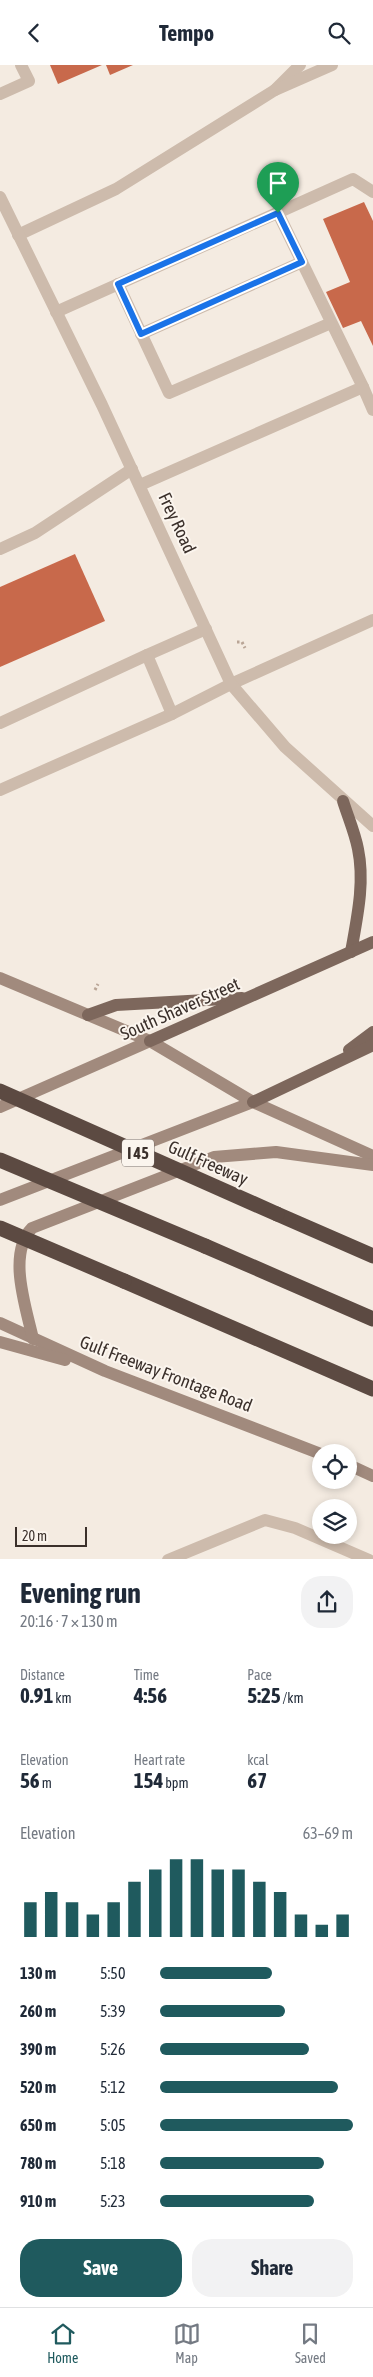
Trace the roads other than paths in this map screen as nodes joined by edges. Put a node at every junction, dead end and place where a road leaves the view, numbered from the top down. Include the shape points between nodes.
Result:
1 (21, 65) edge
2 (300, 65) edge
3 (332, 65) edge
4 (275, 90) junction
5 (0, 94) edge
6 (373, 192) edge
7 (0, 197) edge
8 (278, 213) junction
9 (18, 235) junction
10 (302, 262) junction
11 (118, 284) junction
12 (56, 312) junction
13 (331, 323) junction
14 (141, 334) junction
15 (363, 387) junction
16 (373, 410) edge
17 (132, 469) junction
18 (140, 485) junction
19 (0, 549) edge
20 (373, 620) edge
21 (206, 629) junction
22 (147, 655) junction
23 (231, 684) junction
24 (172, 714) junction
25 (0, 723) edge
26 (0, 790) edge
27 (343, 801) junction
28 (373, 827) edge
29 (373, 942) edge
30 (351, 952) junction
31 (0, 978) edge
32 (250, 997) junction
33 (88, 1015) junction
34 (373, 1032) edge
35 (150, 1041) junction
36 (373, 1045) edge
37 (327, 1067) junction
38 (0, 1091) edge
39 (253, 1102) junction
40 (0, 1107) edge
41 (373, 1156) edge
42 (0, 1160) edge
43 (373, 1165) edge
44 (0, 1200) edge
45 (0, 1228) edge
46 (373, 1256) edge
47 (373, 1319) edge
48 (0, 1323) edge
49 (33, 1339) junction
50 (0, 1342) edge
51 (105, 1371) junction
52 (373, 1389) edge
53 (312, 1451) edge
54 (357, 1469) edge
55 (373, 1476) edge
56 (168, 1559) edge
57 (369, 1559) edge

1 - 5 street via 29,81
2 - 4 street
3 - 4 street
4 - 9 street via 116,189
6 - 8 street via 353,179
7 - 9 street, Frey Road
8 - 10 street
8 - 11 street
9 - 12 street, Frey Road
10 - 13 street
10 - 14 street
11 - 12 street
11 - 14 street
12 - 17 street, Frey Road
13 - 14 street via 169,393
13 - 15 street
15 - 16 street
15 - 18 street
17 - 18 street, Frey Road
17 - 19 street via 35,533
18 - 21 street, Frey Road
20 - 23 street
21 - 22 street
21 - 23 street, Frey Road
22 - 24 street
22 - 25 street
23 - 24 street
23 - 27 street, Frey Road via 285,747
24 - 26 street
27 - 28 street, Frey Road
27 - 30 main road via 358,849 361,880
29 - 30 main road, South Shaver Street
30 - 32 main road, South Shaver Street
31 - 33 main road
32 - 33 main road via 116,1005
32 - 35 main road, South Shaver Street
33 - 35 main road
34 - 37 main road
35 - 39 main road
35 - 40 main road, South Shaver Street
36 - 37 main road
37 - 39 main road
38 - 46 highway, Gulf Freeway / I 45, bridge
39 - 41 main road
39 - 44 main road
42 - 47 highway, bridge
43 - 49 main road via 276,1152 214,1157 32,1228 22,1244 20,1283
45 - 52 highway, bridge
48 - 49 main road, Gulf Freeway Frontage Road
49 - 51 main road, Gulf Freeway Frontage Road
50 - 51 main road
51 - 53 main road, Gulf Freeway Frontage Road
54 - 55 main road
56 - 57 street via 265,1519 295,1527

